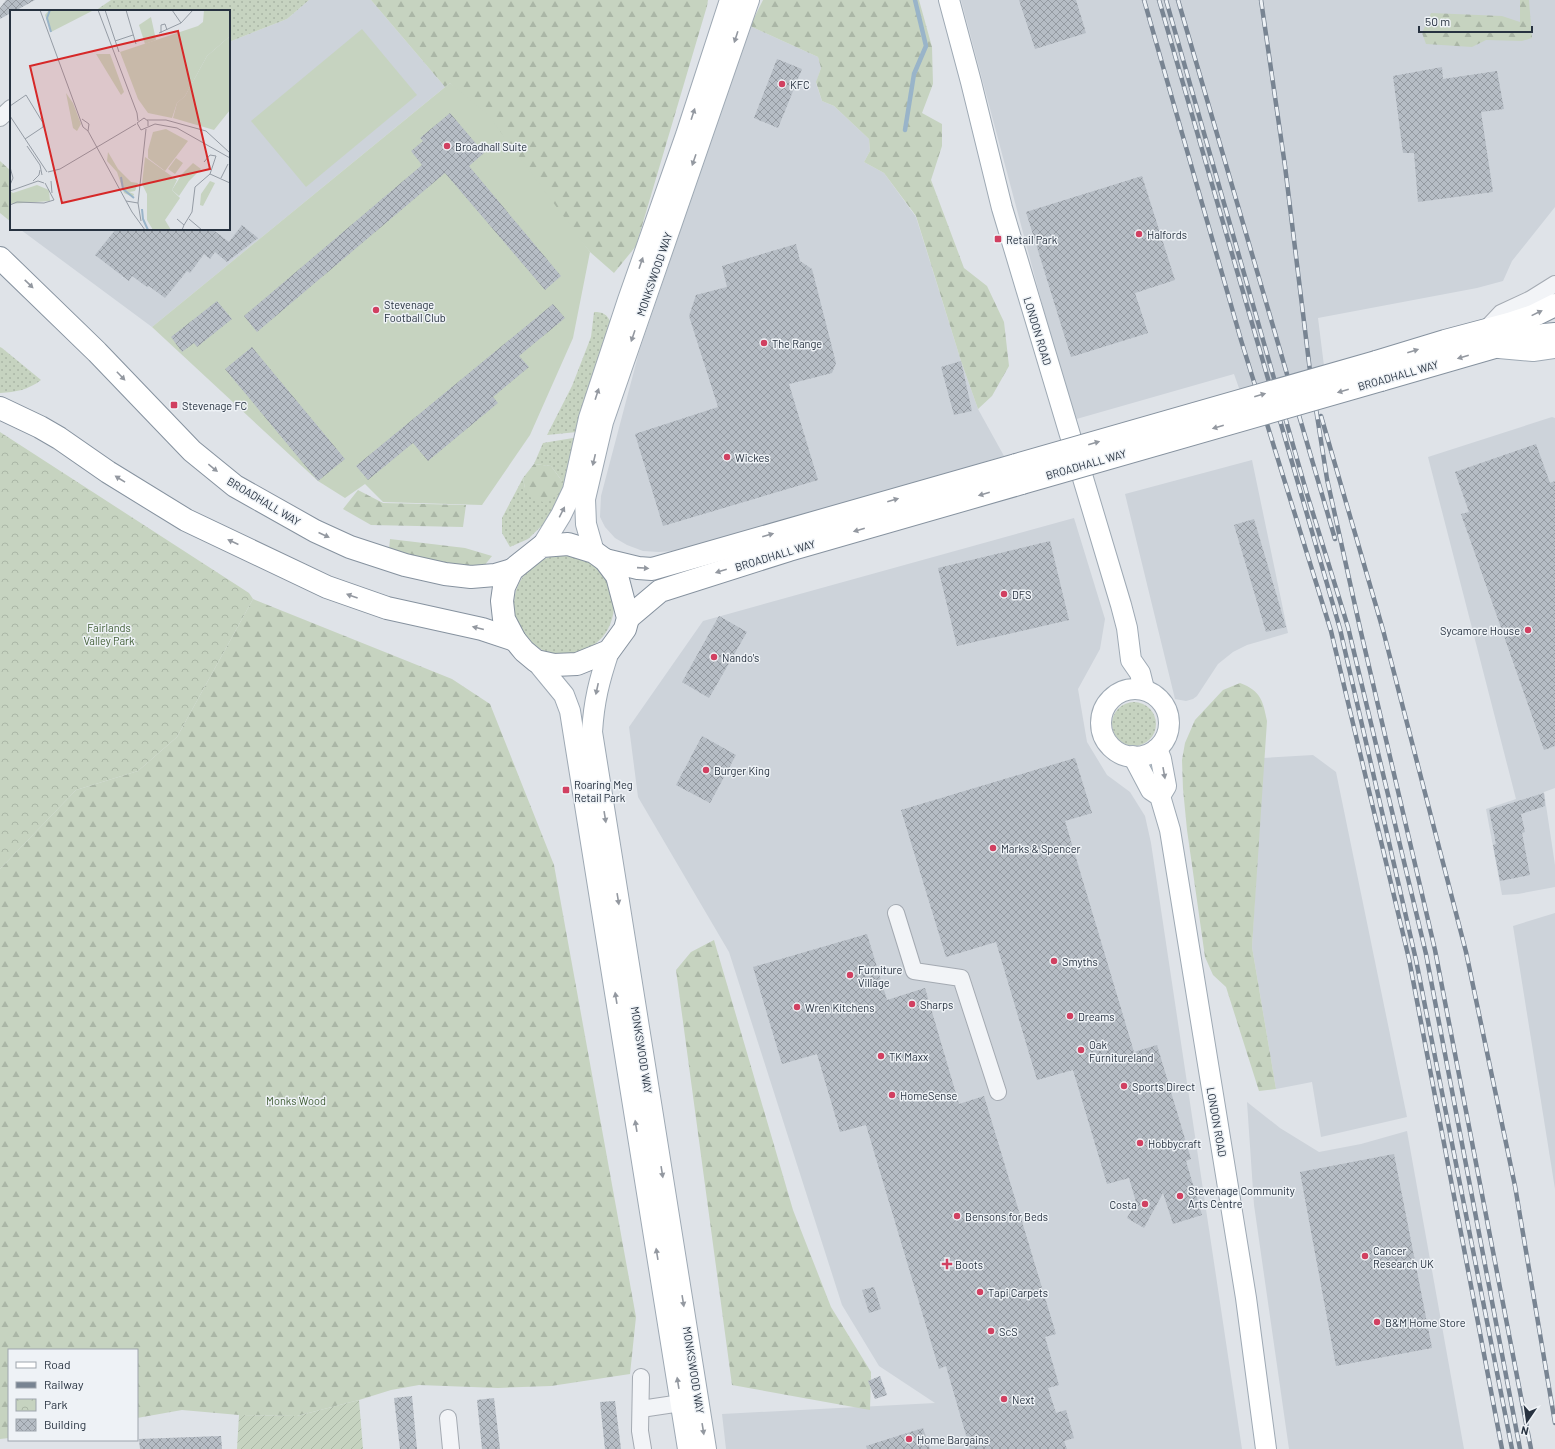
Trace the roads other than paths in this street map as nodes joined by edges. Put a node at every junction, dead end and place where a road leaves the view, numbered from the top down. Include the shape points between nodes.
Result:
1 (730, 0) edge
2 (749, 0) edge
3 (949, 0) edge
4 (10, 109) edge
5 (0, 118) edge
6 (0, 258) edge
7 (1555, 284) edge
8 (1555, 304) edge
9 (1555, 334) edge
10 (1490, 338) junction
11 (1555, 348) edge
12 (0, 408) edge
13 (1019, 474) junction
14 (542, 546) junction
15 (599, 556) junction
16 (512, 570) junction
17 (628, 618) junction
18 (514, 640) junction
19 (609, 651) junction
20 (1131, 660) junction
21 (536, 661) junction
22 (1144, 689) junction
23 (1116, 695) junction
24 (1156, 749) junction
25 (1133, 756) junction
26 (1160, 796) junction
27 (896, 913) dead end
28 (998, 1092) dead end
29 (641, 1377) dead end
30 (681, 1403) junction
31 (641, 1409) junction
32 (448, 1418) dead end
33 (451, 1449) edge
34 (643, 1449) edge
35 (688, 1449) edge
36 (706, 1449) edge
37 (1266, 1449) edge

14 -> 1 main road, MONKSWOOD WAY via 573,490 589,418
2 -> 15 main road, MONKSWOOD WAY via 603,422 585,499 586,524
3 - 20 main road, LONDON ROAD via 1002,208 1127,628
4 - 5 street
6 -> 16 highway, BROADHALL WAY via 97,352 192,451 235,486 315,531 350,547 405,565 471,577 495,575
7 - 10 street via 1501,313
10 -> 8 highway, BROADHALL WAY via 1509,324 1533,316
9 - 10 highway, BROADHALL WAY
10 - 11 main road via 1532,351
10 - 13 highway, BROADHALL WAY, bridge
18 -> 12 highway via 482,629 387,608 327,587 186,520 108,472 53,434
15 -> 13 highway, BROADHALL WAY via 638,568 652,569
13 -> 17 highway, BROADHALL WAY via 660,591
14 - 15 highway via 568,544
14 - 16 highway
15 - 17 highway via 617,576
16 - 18 highway via 504,587 502,602 504,619
17 - 19 highway
18 - 21 highway
19 - 21 highway via 577,664 554,665
19 -> 36 main road, MONKSWOOD WAY via 594,704 592,732
20 - 22 main road, LONDON ROAD via 1140,673
20 - 23 main road
30 -> 21 main road, MONKSWOOD WAY via 570,711 564,695
22 - 23 main road via 1125,690
22 - 24 main road via 1156,695 1169,715 1167,736
23 - 25 main road via 1102,713 1101,725 1105,739 1116,750
24 - 25 main road via 1151,753
24 -> 26 main road via 1161,759 1166,786
25 - 26 main road, LONDON ROAD via 1151,790
26 - 37 main road, LONDON ROAD via 1170,830 1246,1298
27 - 28 street via 914,972 961,978
29 - 31 street
30 - 31 street
30 - 35 main road, MONKSWOOD WAY
31 - 34 street via 640,1431
32 - 33 street

